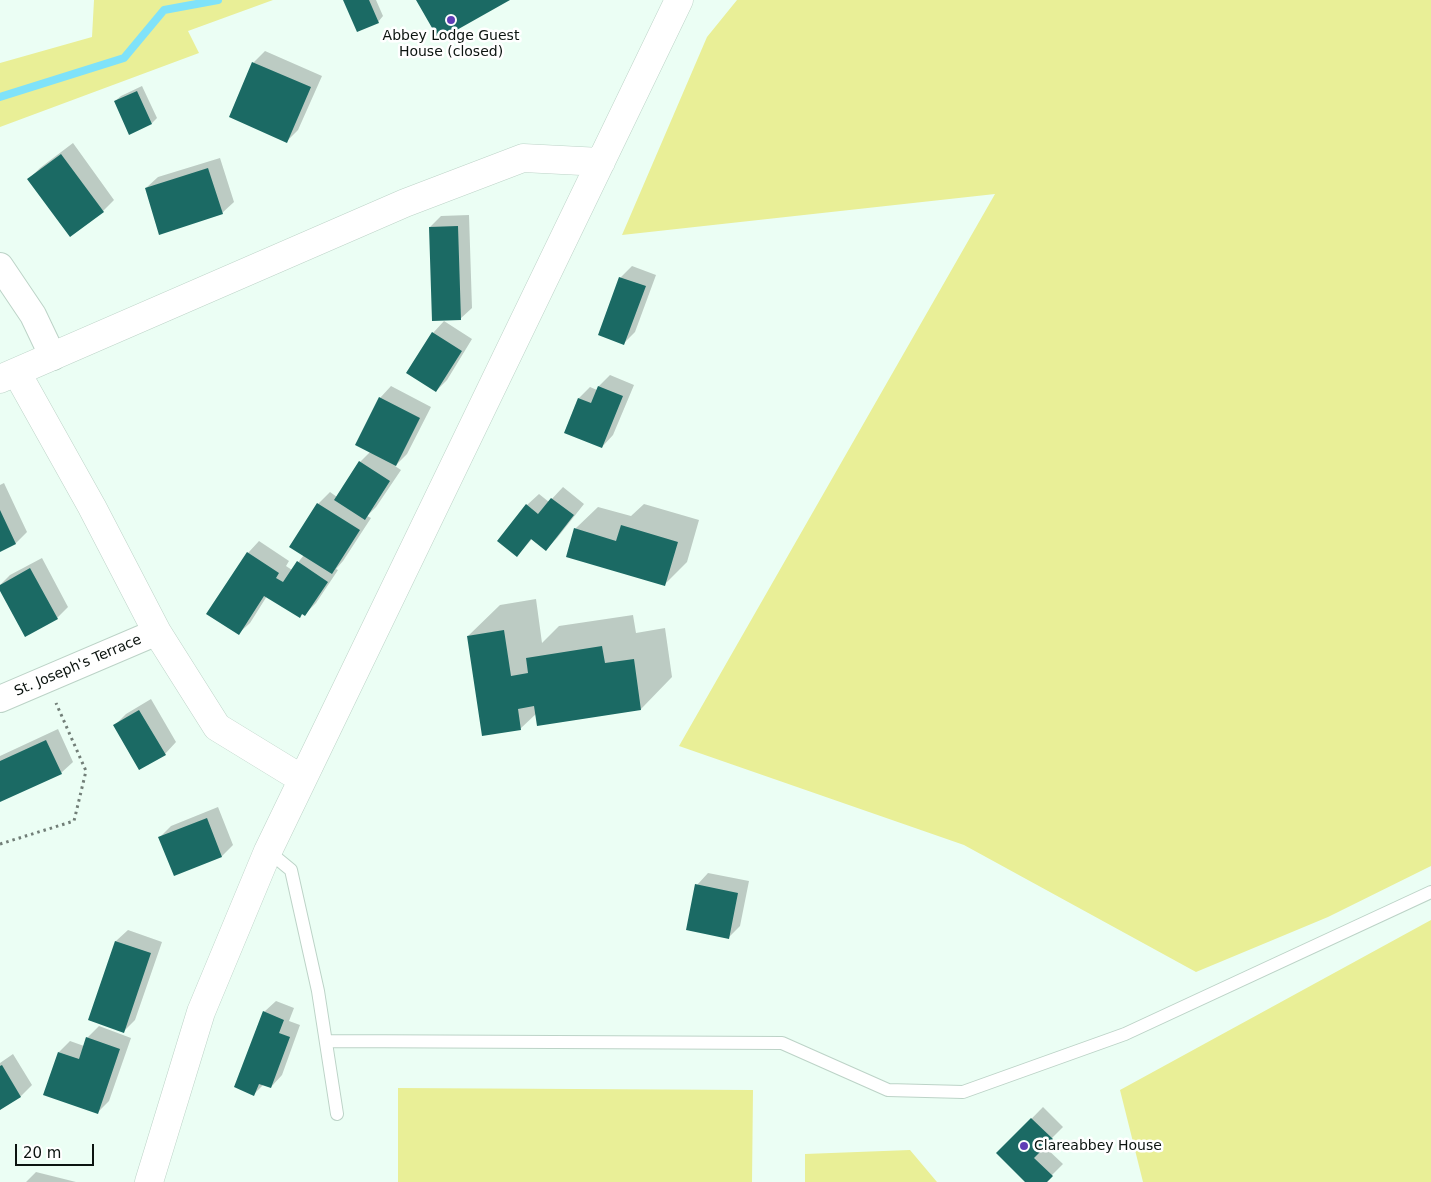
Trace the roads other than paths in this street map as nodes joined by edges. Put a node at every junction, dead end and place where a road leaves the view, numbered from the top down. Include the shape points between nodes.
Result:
1 (679, 0) edge
2 (601, 162) junction
3 (0, 266) edge
4 (53, 357) junction
5 (8, 376) edge
6 (157, 632) junction
7 (0, 699) edge
8 (302, 779) junction
9 (268, 851) junction
10 (1431, 892) edge
11 (326, 1041) junction
12 (337, 1114) dead end
13 (149, 1182) edge

1 - 2 main road
2 - 4 main road via 524,158 405,203
2 - 8 main road
3 - 4 street via 33,315
4 - 5 main road
5 - 6 main road via 92,508
6 - 7 street, St. Joseph's Terrace
6 - 8 main road via 217,727
8 - 9 main road
9 - 11 lane via 291,870
9 - 13 main road via 201,1012
10 - 11 lane via 1125,1034 963,1092 888,1090 782,1043
11 - 12 lane

